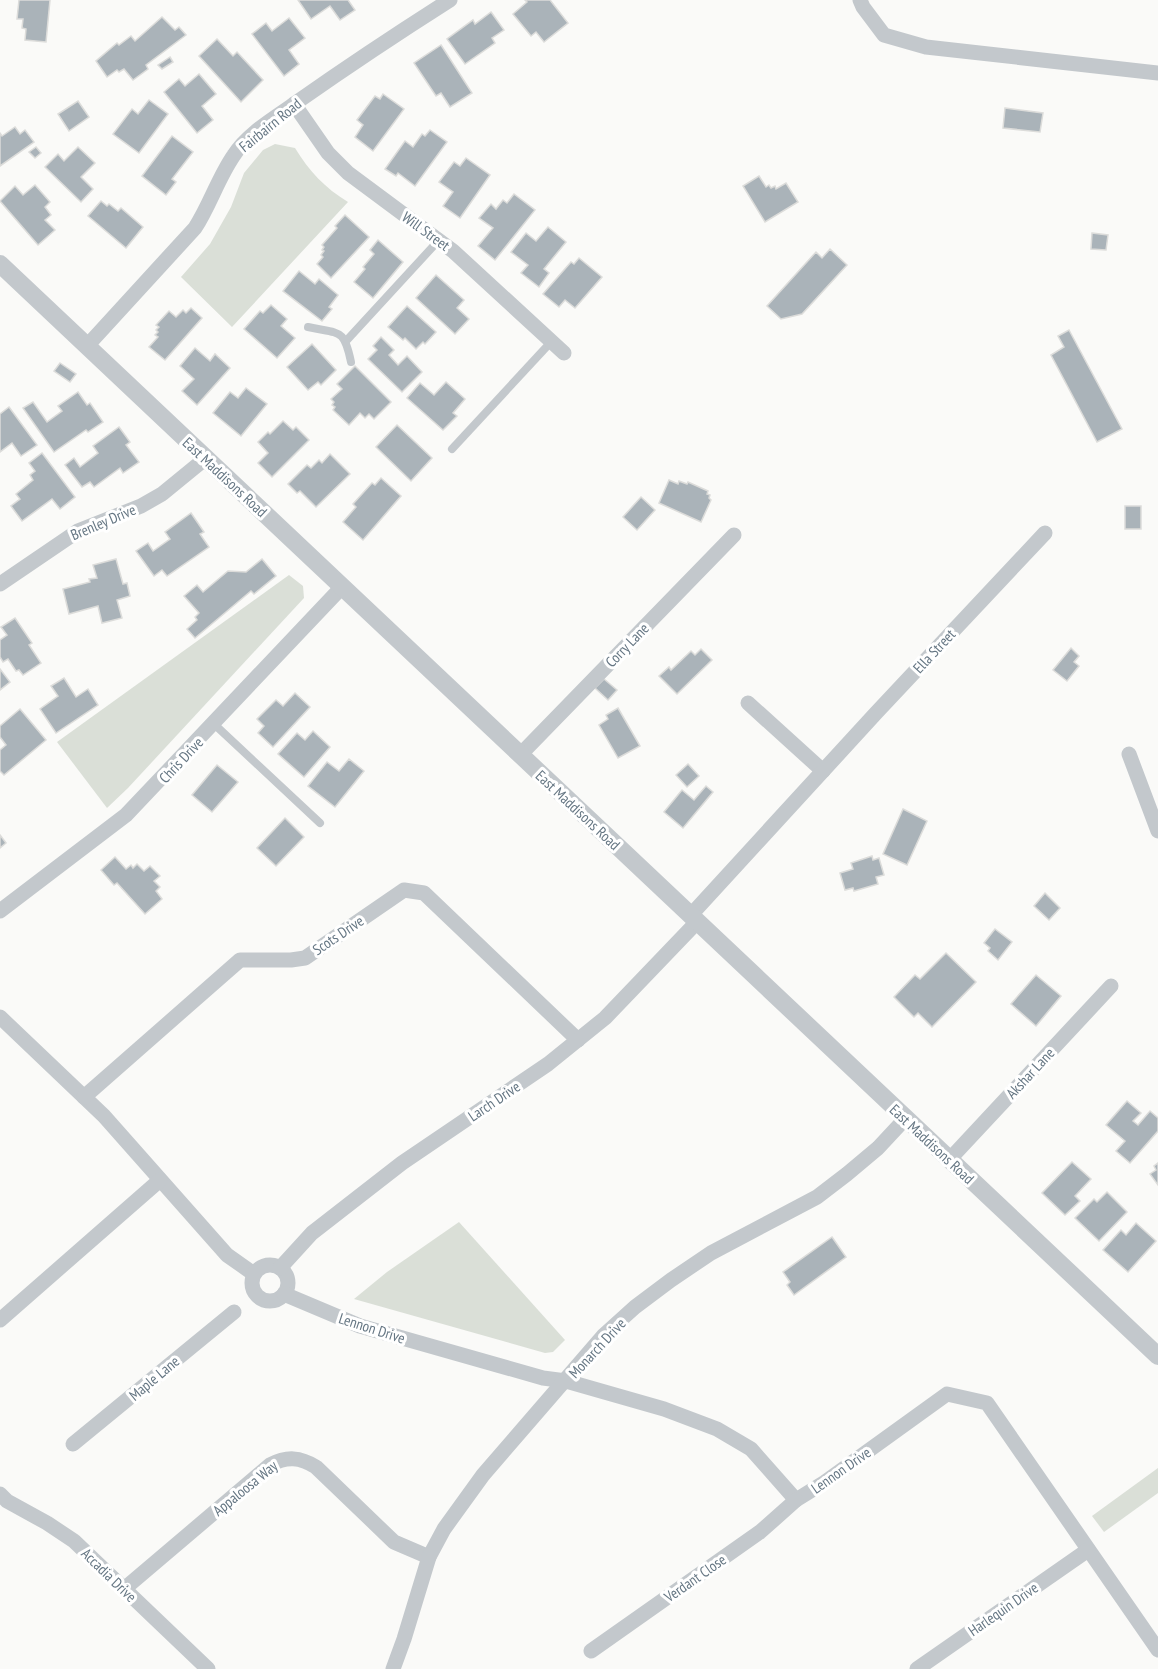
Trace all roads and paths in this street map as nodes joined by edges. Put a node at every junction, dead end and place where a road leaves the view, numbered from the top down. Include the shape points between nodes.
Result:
1 (450, 0) edge
2 (860, 0) edge
3 (1158, 73) edge
4 (294, 104) junction
5 (439, 240) junction
6 (0, 264) edge
7 (308, 327) dead end
8 (347, 340) junction
9 (551, 342) junction
10 (87, 346) junction
11 (564, 353) dead end
12 (351, 362) dead end
13 (452, 449) dead end
14 (206, 459) junction
15 (1045, 533) dead end
16 (734, 535) dead end
17 (0, 584) edge
18 (342, 587) junction
19 (748, 703) dead end
20 (214, 724) junction
21 (1129, 753) dead end
22 (520, 755) junction
23 (823, 771) junction
24 (320, 823) dead end
25 (1158, 831) edge
26 (0, 911) edge
27 (693, 919) junction
28 (1111, 986) dead end
29 (0, 1017) edge
30 (578, 1040) junction
31 (84, 1097) junction
32 (905, 1119) junction
33 (949, 1160) junction
34 (160, 1180) junction
35 (280, 1268) junction
36 (254, 1274) junction
37 (284, 1294) junction
38 (234, 1312) dead end
39 (0, 1320) edge
40 (1158, 1356) edge
41 (566, 1381) junction
42 (73, 1444) dead end
43 (0, 1494) edge
44 (796, 1500) junction
45 (1088, 1550) junction
46 (429, 1557) junction
47 (124, 1589) junction
48 (1156, 1642) edge
49 (591, 1651) dead end
50 (208, 1669) edge
51 (393, 1669) edge
52 (917, 1669) edge

1 - 4 street, Fairbairn Road
2 - 3 street via 884,35 926,47
4 - 5 street, Will Street via 328,153 348,173
4 - 10 street, Fairbairn Road via 242,145 195,228
5 - 8 lane
5 - 9 street, Will Street
6 - 10 street, East Maddisons Road
7 - 8 lane
8 - 12 lane
9 - 11 street, Will Street
9 - 13 lane
10 - 14 street, East Maddisons Road
14 - 17 street, Brenley Drive via 162,494 78,531
14 - 18 street, East Maddisons Road
15 - 23 street, Ella Street
16 - 22 street, Corry Lane
18 - 20 street, Chris Drive
18 - 22 street, East Maddisons Road
19 - 23 street
20 - 24 lane
20 - 26 street, Chris Drive via 126,815
21 - 25 street
22 - 27 street, East Maddisons Road
23 - 27 street, Ella Street
27 - 30 street, Larch Drive via 605,1017
27 - 32 street, East Maddisons Road
28 - 33 street, Akshar Lane
29 - 31 street
30 - 31 street, Scots Drive via 424,893 404,890 305,957 240,960
30 - 35 street, Larch Drive via 402,1163 312,1233
31 - 34 street
32 - 33 street, East Maddisons Road
32 - 41 street, Monarch Drive via 848,1174 817,1197 711,1253 635,1307 604,1335
33 - 40 street, East Maddisons Road
34 - 36 street via 227,1255
34 - 39 street
35 - 36 street via 266,1265
35 - 37 street via 288,1280
36 - 37 street, Lennon Drive via 257,1295 271,1301
37 - 41 street, Lennon Drive via 360,1326 543,1378
38 - 42 street, Maple Lane
41 - 44 street, Lennon Drive via 674,1412 717,1430 751,1449
41 - 46 street, Monarch Drive via 483,1475
43 - 47 street, Accadia Drive via 74,1541
44 - 45 street, Lennon Drive via 947,1394 987,1403
44 - 49 street, Verdant Close via 760,1532
45 - 48 street, Lennon Drive
45 - 52 street, Harlequin Drive
46 - 47 street, Appaloosa Way via 394,1542 306,1460 281,1459
46 - 51 street, Monarch Drive
47 - 50 street, Accadia Drive

